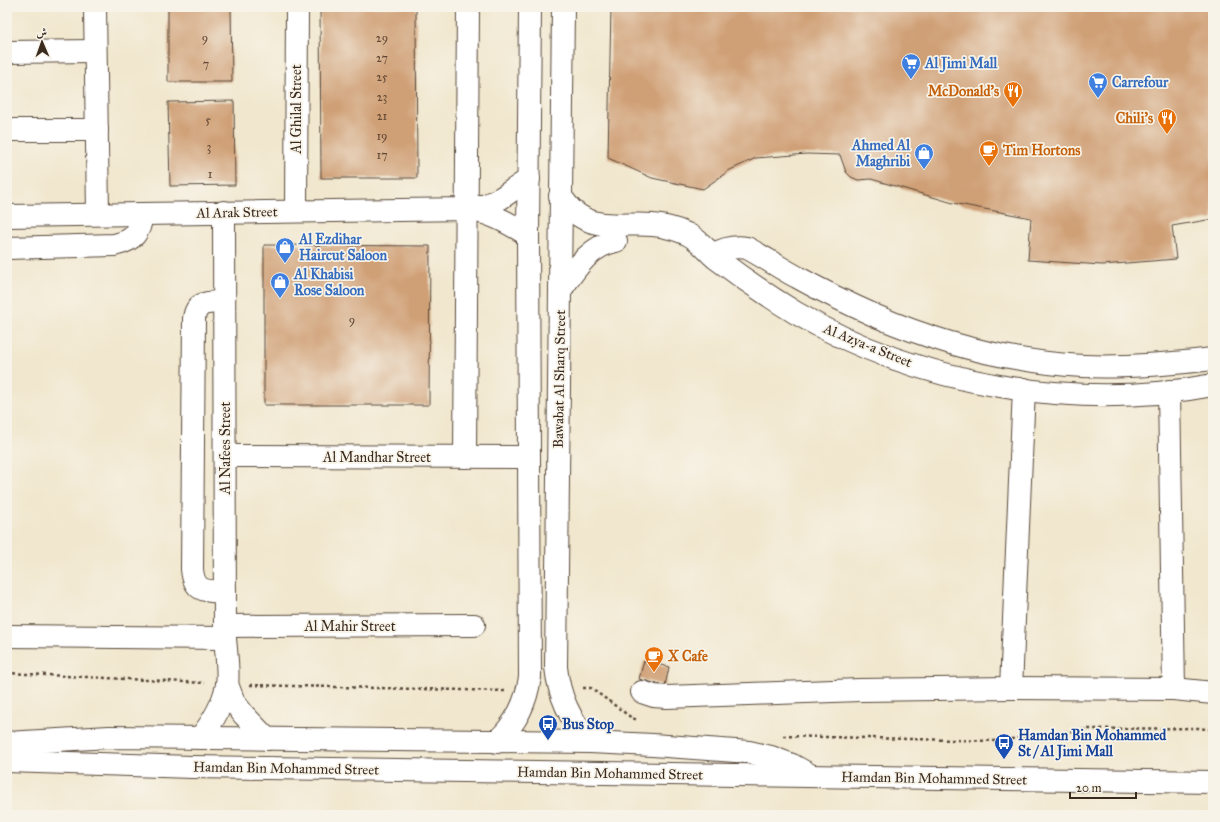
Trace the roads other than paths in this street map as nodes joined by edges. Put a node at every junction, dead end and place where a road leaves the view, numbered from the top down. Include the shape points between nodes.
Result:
1 (95, 7) edge
2 (297, 7) edge
3 (468, 7) edge
4 (530, 7) edge
5 (563, 7) edge
6 (95, 51) junction
7 (7, 52) edge
8 (7, 130) edge
9 (96, 130) junction
10 (529, 180) junction
11 (560, 196) junction
12 (467, 208) junction
13 (296, 211) junction
14 (224, 212) junction
15 (98, 214) junction
16 (142, 214) junction
17 (7, 216) edge
18 (528, 236) junction
19 (616, 241) dead end
20 (7, 248) edge
21 (712, 255) junction
22 (560, 291) junction
23 (224, 302) junction
24 (1213, 359) edge
25 (1213, 384) edge
26 (1024, 389) junction
27 (1170, 391) junction
28 (225, 456) junction
29 (465, 457) junction
30 (529, 457) junction
31 (225, 592) junction
32 (474, 625) dead end
33 (225, 632) junction
34 (7, 636) edge
35 (227, 684) junction
36 (1011, 688) junction
37 (1174, 689) junction
38 (642, 692) dead end
39 (1213, 693) edge
40 (200, 738) junction
41 (267, 739) junction
42 (498, 742) junction
43 (590, 742) junction
44 (7, 743) edge
45 (7, 761) edge
46 (812, 776) junction
47 (1213, 782) edge

1 - 6 street
2 - 13 street, Al Ghilal Street
3 - 12 street
4 - 10 street, Bawabat Al Sharq Street
5 - 11 street, Bawabat Al Sharq Street
6 - 7 street
6 - 9 street
8 - 9 street
9 - 15 street
10 - 12 street, Al Arak Street via 501,198
10 - 18 street, Bawabat Al Sharq Street
11 - 21 street, Al Azya-a Street via 572,210 587,219 604,224 652,224 671,228 690,235
11 - 22 street, Bawabat Al Sharq Street
12 - 13 street, Al Arak Street
12 - 18 street, Al Arak Street via 500,218
12 - 29 street
13 - 14 street, Al Arak Street
14 - 16 street, Al Arak Street
14 - 23 street, Al Nafees Street
15 - 16 street, Al Arak Street
15 - 17 street, Al Arak Street
16 - 20 street via 136,233 123,244
18 - 30 street, Bawabat Al Sharq Street
19 - 22 street via 598,246 576,268
21 - 24 street via 729,247 747,248 798,278 875,315 908,329 994,354 1084,366 1166,364
21 - 26 street, Al Azya-a Street via 797,313 858,344 932,370 993,385
22 - 43 street, Bawabat Al Sharq Street via 557,678 571,718
23 - 28 street, Al Nafees Street
23 - 31 street via 203,304 198,307 194,319 192,569 195,582 200,588 206,591
25 - 27 street, Al Azya-a Street
26 - 27 street, Al Azya-a Street via 1092,394
26 - 36 street
27 - 37 street
28 - 29 street, Al Mandhar Street
28 - 31 street, Al Nafees Street
29 - 30 street, Al Mandhar Street
30 - 42 street, Bawabat Al Sharq Street via 530,677 523,706
31 - 33 street, Al Nafees Street
32 - 33 street, Al Mahir Street
33 - 34 street, Al Mahir Street
33 - 35 street, Al Nafees Street
35 - 40 street, Al Nafees Street via 219,709
35 - 41 street, Al Nafees Street via 238,706 254,728
36 - 37 street
36 - 38 street via 667,697
37 - 39 street
40 - 41 street
40 - 44 street via 109,737
41 - 42 street
42 - 43 street
43 - 46 street via 749,752 792,765
45 - 46 street, Hamdan Bin Mohammed Street via 192,767
46 - 47 street, Hamdan Bin Mohammed Street

